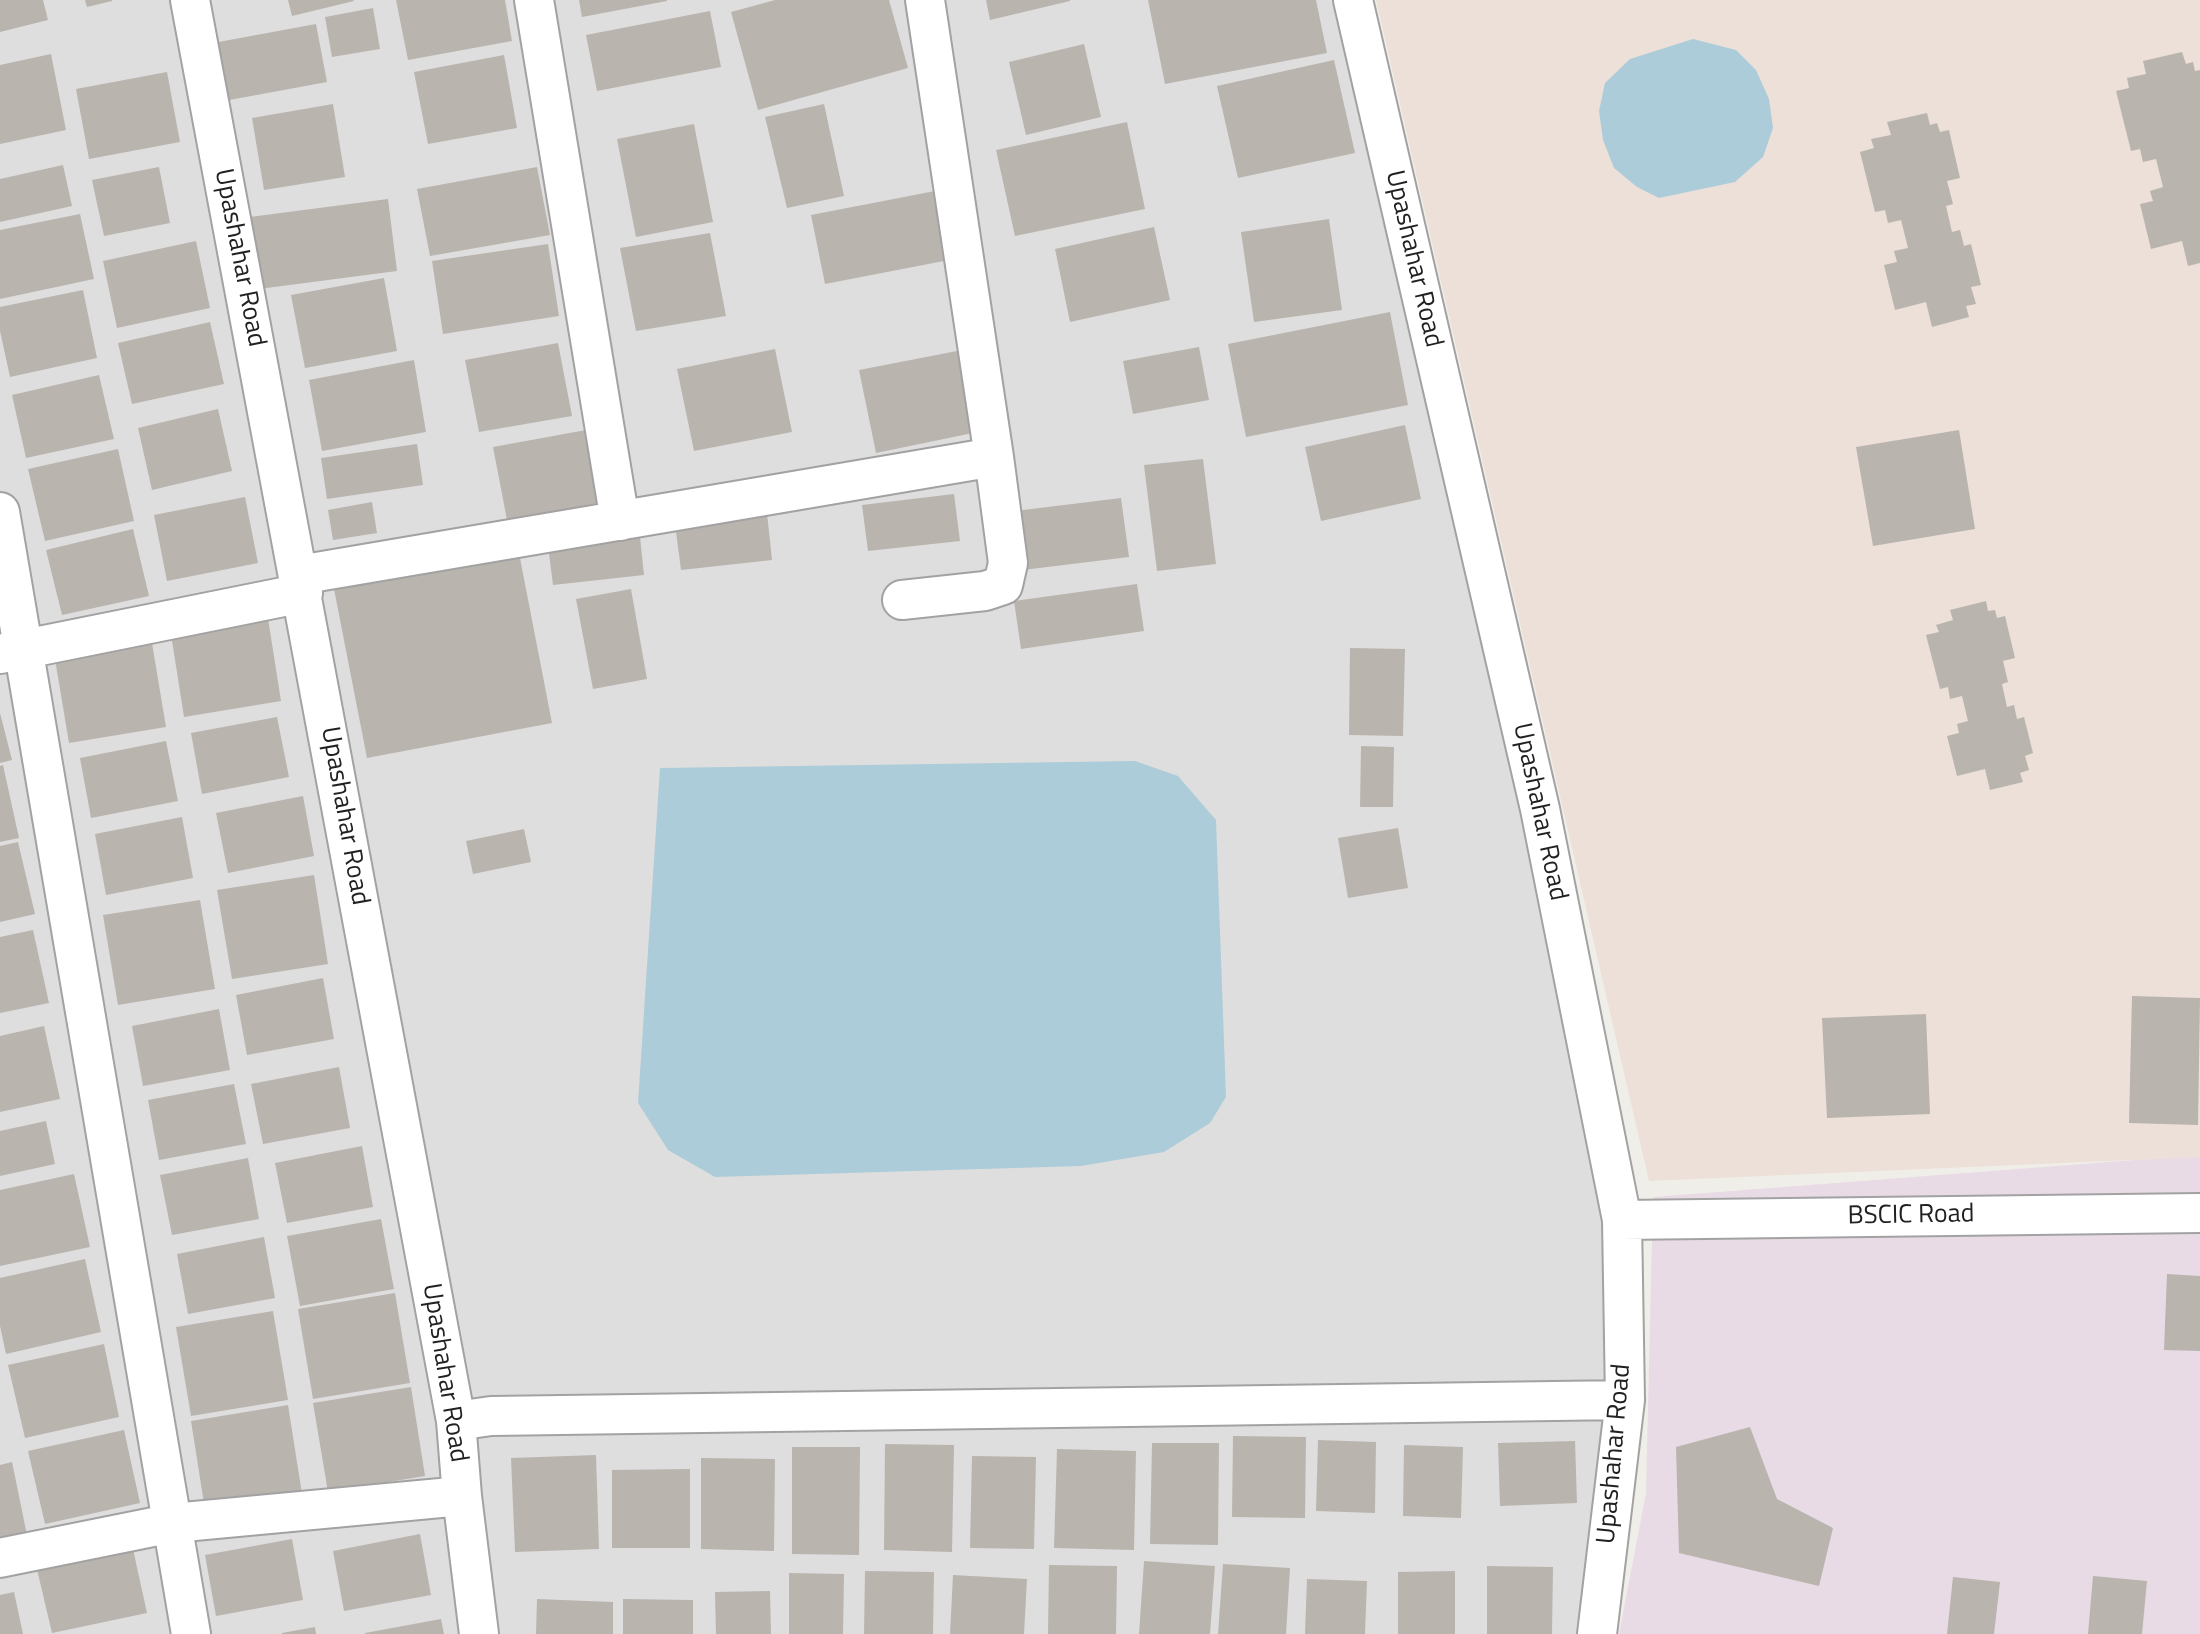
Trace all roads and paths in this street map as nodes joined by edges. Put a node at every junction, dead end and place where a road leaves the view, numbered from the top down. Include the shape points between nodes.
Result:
1 (190, 0) edge
2 (534, 0) edge
3 (925, 0) edge
4 (1353, 0) edge
5 (994, 457) junction
6 (0, 512) edge
7 (620, 521) junction
8 (301, 584) junction
9 (902, 600) dead end
10 (12, 652) edge
11 (2200, 1213) edge
12 (1622, 1220) junction
13 (1625, 1400) junction
14 (456, 1421) junction
15 (462, 1496) junction
16 (173, 1523) junction
17 (0, 1558) edge
18 (191, 1634) edge
19 (479, 1634) edge
20 (1597, 1634) edge

1 - 8 street, Upashahar Road
2 - 7 street
3 - 5 street
4 - 12 street, Upashahar Road via 1540,809
5 - 7 street
5 - 9 street via 1008,563 1003,585
6 - 10 street
7 - 8 street
8 - 10 street
8 - 14 street, Upashahar Road
10 - 16 street
11 - 12 street, BSCIC Road
12 - 13 street, Upashahar Road
13 - 14 street via 491,1416
13 - 20 street, Upashahar Road
14 - 15 street, Upashahar Road
15 - 16 street
15 - 19 street, Upashahar Road
16 - 17 street
16 - 18 street

